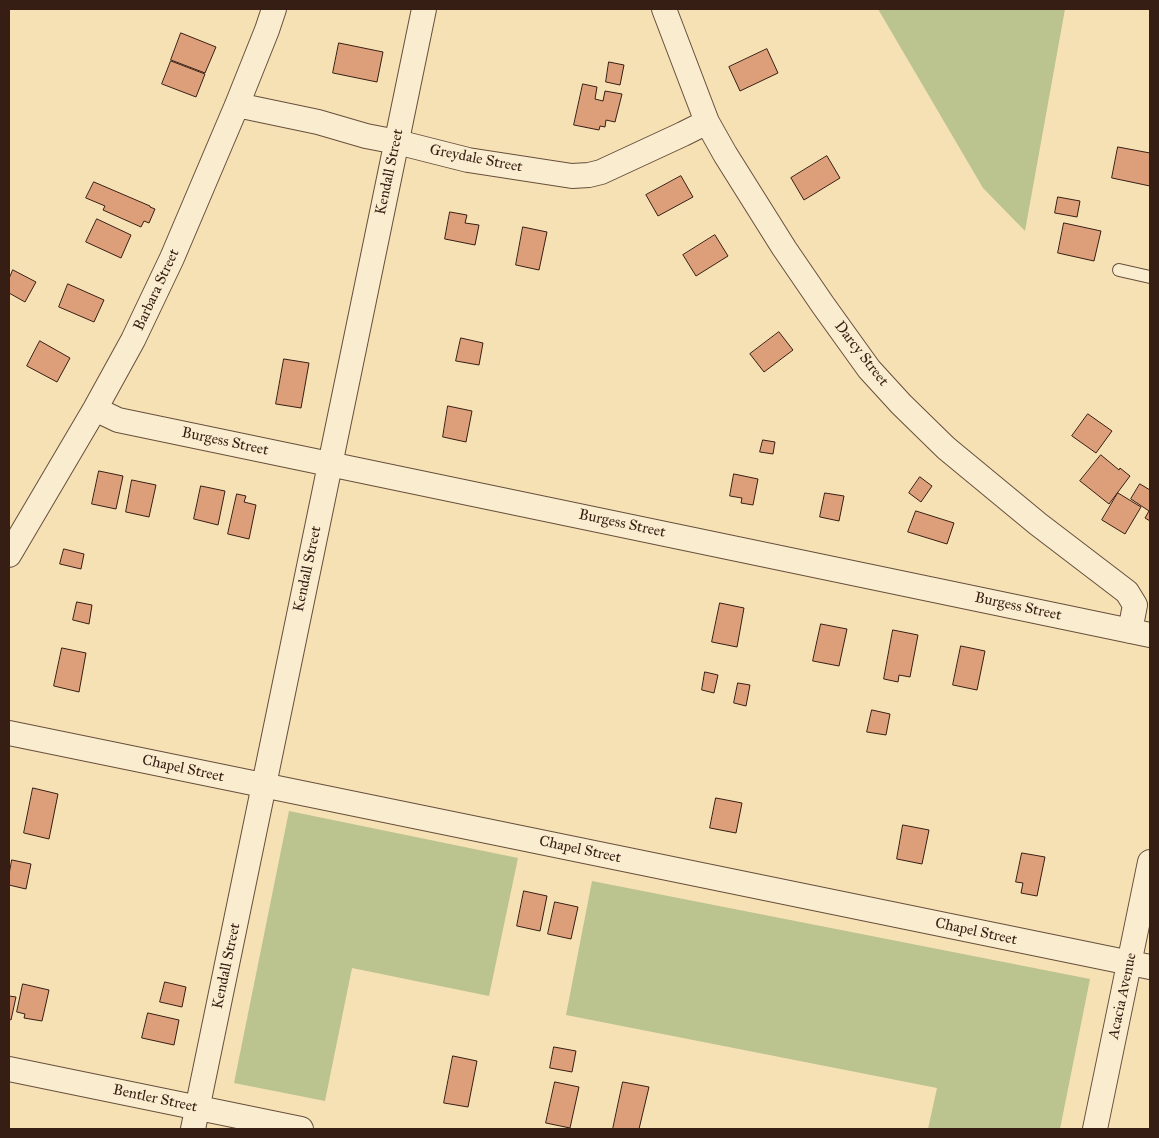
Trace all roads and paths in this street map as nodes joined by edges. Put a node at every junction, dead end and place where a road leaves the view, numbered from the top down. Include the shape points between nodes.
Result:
1 (274, 9) edge
2 (424, 9) edge
3 (664, 9) edge
4 (238, 105) junction
5 (708, 122) junction
6 (397, 142) junction
7 (1119, 270) dead end
8 (1150, 277) edge
9 (95, 409) junction
10 (330, 463) junction
11 (9, 555) edge
12 (1140, 633) edge
13 (9, 733) edge
14 (264, 785) junction
15 (1150, 862) edge
16 (1140, 965) edge
17 (9, 1069) edge
18 (195, 1119) edge
19 (300, 1129) edge
20 (1095, 1129) edge

1 - 4 street, Barbara Street
2 - 6 street, Kendall Street
3 - 5 street, Darcy Street
4 - 6 street, Greydale Street
4 - 9 street, Barbara Street via 172,258 133,340
5 - 6 street, Greydale Street via 602,172 589,175 572,176 468,160
5 - 12 street, Darcy Street via 784,248 869,369 946,448 1038,524 1128,592 1135,605
6 - 10 street, Kendall Street
7 - 8 lane
9 - 10 street, Burgess Street via 118,420
9 - 11 street, Barbara Street
10 - 12 street, Burgess Street
10 - 14 street, Kendall Street
13 - 14 street, Chapel Street
14 - 16 street, Chapel Street
14 - 18 street, Kendall Street
15 - 16 street, Acacia Avenue
16 - 20 street, Acacia Avenue
17 - 18 street, Bentler Street
18 - 19 street, Bentler Street

